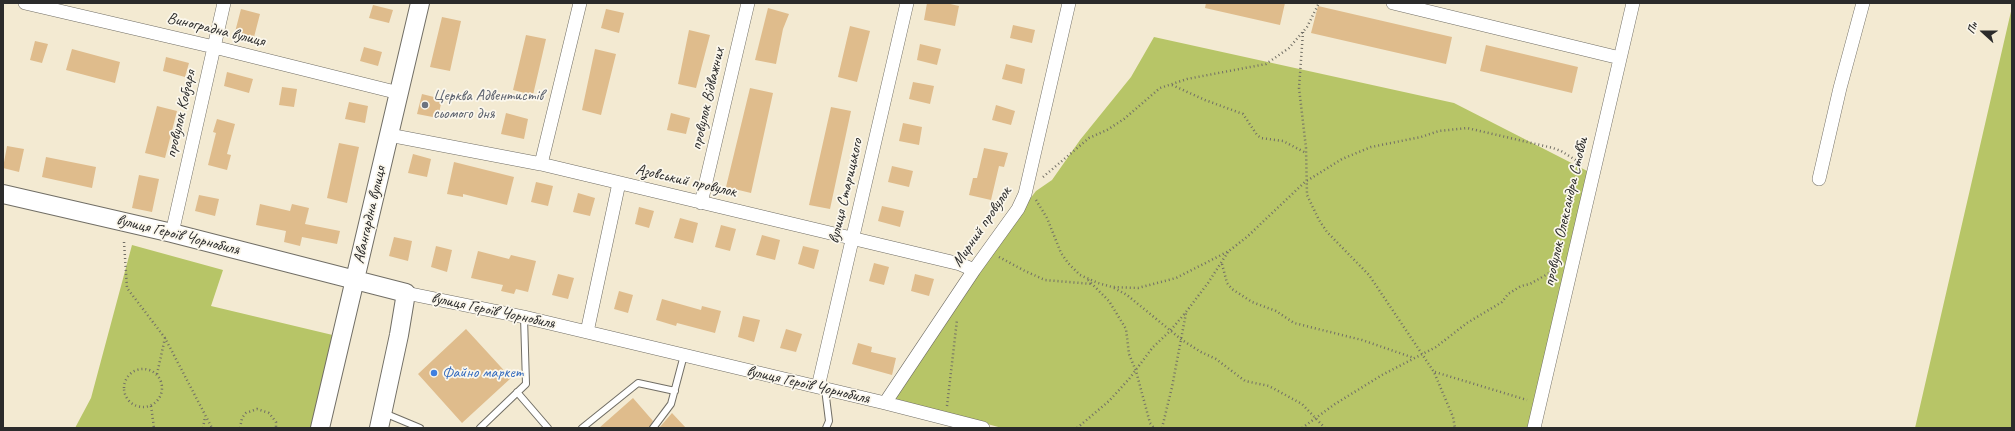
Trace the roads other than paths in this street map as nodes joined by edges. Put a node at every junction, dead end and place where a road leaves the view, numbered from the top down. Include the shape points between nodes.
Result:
1 (25, 3) edge
2 (224, 3) edge
3 (420, 3) edge
4 (580, 3) edge
5 (748, 3) edge
6 (907, 3) edge
7 (1069, 3) edge
8 (1393, 3) edge
9 (1632, 3) edge
10 (1863, 3) edge
11 (77, 8) edge
12 (214, 47) junction
13 (1620, 58) junction
14 (399, 93) junction
15 (389, 135) junction
16 (541, 164) junction
17 (1819, 179) dead end
18 (619, 183) junction
19 (3, 194) edge
20 (701, 202) junction
21 (172, 233) junction
22 (852, 238) junction
23 (974, 270) junction
24 (354, 279) junction
25 (406, 293) junction
26 (524, 317) junction
27 (587, 332) junction
28 (684, 355) junction
29 (822, 388) junction
30 (675, 391) junction
31 (517, 392) junction
32 (885, 403) junction
33 (381, 420) edge
34 (951, 423) edge
35 (320, 428) edge
36 (420, 428) edge
37 (480, 428) edge
38 (548, 428) edge
39 (582, 428) edge
40 (653, 428) edge
41 (826, 428) edge
42 (982, 428) edge
43 (1534, 428) edge

1 - 11 street, Виноградна вулиця
2 - 12 street, провулок Кобзаря
3 - 14 street, Авангардна вулиця
4 - 16 street
5 - 20 street, провулок Відважних
6 - 22 street, вулиця Старицького
7 - 23 street, Мирний провулок via 1028,186 1018,209
8 - 13 street
9 - 13 street, провулок Олександра Стовби
10 - 17 street
11 - 12 street, Виноградна вулиця
12 - 14 street, Виноградна вулиця
12 - 21 street, провулок Кобзаря
13 - 43 street, провулок Олександра Стовби
14 - 15 street, Авангардна вулиця
15 - 16 street, Азовський провулок
15 - 24 street, Авангардна вулиця
16 - 18 street, Азовський провулок
18 - 20 street, Азовський провулок
18 - 27 street
19 - 21 street, вулиця Героїв Чорнобиля
20 - 22 street, Азовський провулок
21 - 24 street, вулиця Героїв Чорнобиля
22 - 23 street, Азовський провулок via 960,264
22 - 29 street, вулиця Старицького
23 - 32 street, Мирний провулок
24 - 25 street, вулиця Героїв Чорнобиля
24 - 35 street, Авангардна вулиця
25 - 26 street, вулиця Героїв Чорнобиля
25 - 33 street
26 - 27 street, вулиця Героїв Чорнобиля
26 - 31 lane via 526,384
27 - 28 street, вулиця Героїв Чорнобиля
28 - 29 street, вулиця Героїв Чорнобиля
28 - 30 lane
29 - 32 street, вулиця Героїв Чорнобиля
29 - 41 lane via 829,421
30 - 39 lane via 638,383
30 - 40 lane via 671,404
31 - 37 lane
31 - 38 lane
32 - 34 street, вулиця Героїв Чорнобиля
33 - 36 lane
34 - 42 street, вулиця Героїв Чорнобиля

